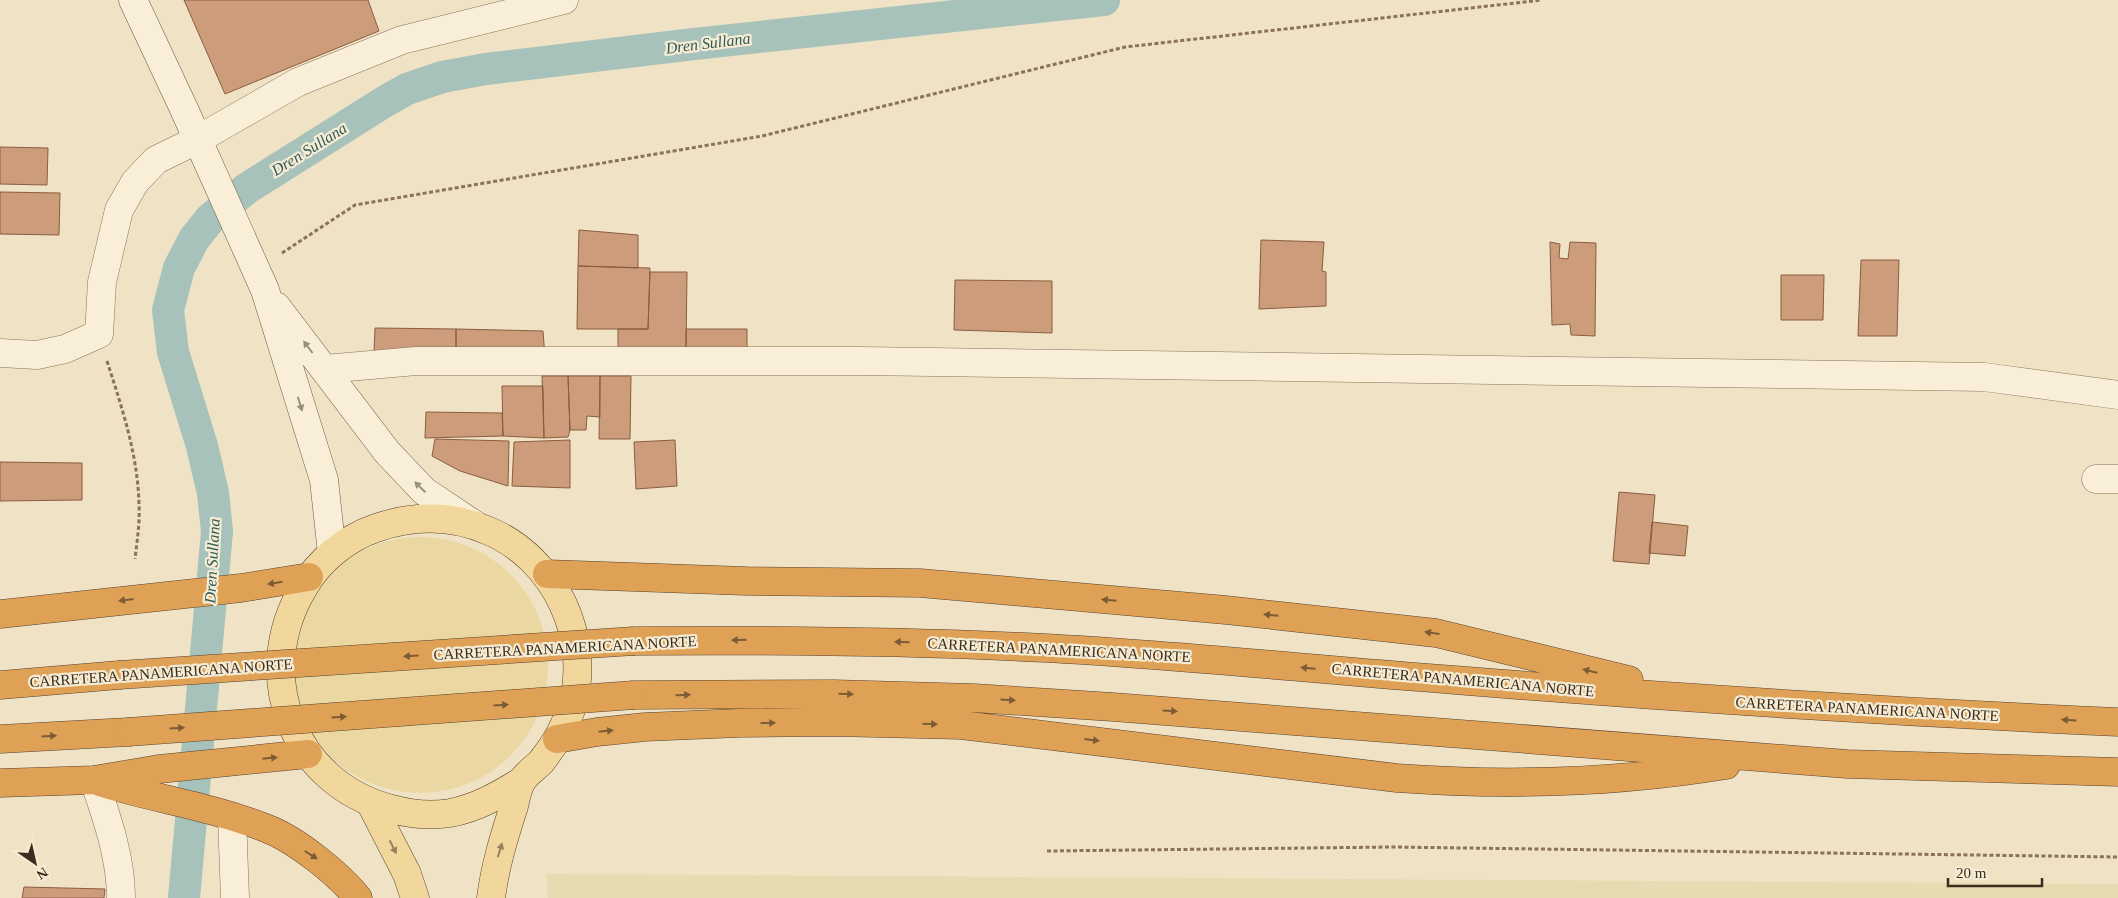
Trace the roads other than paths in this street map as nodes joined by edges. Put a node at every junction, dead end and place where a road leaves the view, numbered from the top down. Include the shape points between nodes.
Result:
1 (132, 0) edge
2 (564, 0) edge
3 (197, 140) junction
4 (260, 280) junction
5 (0, 353) edge
6 (325, 370) junction
7 (2118, 395) edge
8 (475, 524) junction
9 (332, 554) junction
10 (546, 574) junction
11 (309, 577) junction
12 (0, 614) edge
13 (0, 685) edge
14 (1706, 699) junction
15 (2118, 722) edge
16 (0, 739) edge
17 (558, 739) junction
18 (308, 754) junction
19 (1770, 758) junction
20 (2118, 772) edge
21 (94, 780) junction
22 (522, 781) junction
23 (0, 783) edge
24 (371, 804) junction
25 (223, 814) junction
26 (121, 898) edge
27 (235, 898) edge
28 (358, 898) edge
29 (415, 898) edge
30 (490, 898) edge

1 - 3 street
2 - 3 street via 402,40 298,82
3 - 4 street
3 - 5 street via 156,160 135,182 119,210 102,282 99,334 37,355
6 -> 4 street
4 -> 9 street via 324,480
6 - 7 street via 416,361 870,361 1984,377
8 -> 6 street via 424,491 387,452
8 - 9 main road via 437,518 400,520 364,532
8 - 10 main road via 502,536 526,553
9 - 11 main road
14 -> 10 highway via 1436,633 1236,611 920,583
10 - 17 main road via 564,604 575,638 577,672 572,706
11 -> 12 highway via 241,588
11 - 18 main road via 285,625 280,652 285,706 294,731
14 -> 13 highway, CARRETERA PANAMERICANA NORTE, bridge via 1048,648 783,640 634,641
15 -> 14 highway, CARRETERA PANAMERICANA NORTE
16 -> 19 highway, bridge via 634,695 834,694 1113,706
17 -> 19 highway via 645,727 739,723 961,725 1397,778 1462,783 1538,783 1636,777
17 - 22 main road
21 -> 18 highway
18 - 24 main road via 347,791
19 - 20 highway via 1956,769
21 - 23 highway
21 - 25 highway
21 - 26 street via 110,829
22 - 24 main road via 488,802 449,813 410,813
30 -> 22 main road via 495,866
24 -> 29 main road via 407,874
25 - 27 street
25 -> 28 highway via 270,829 319,860

